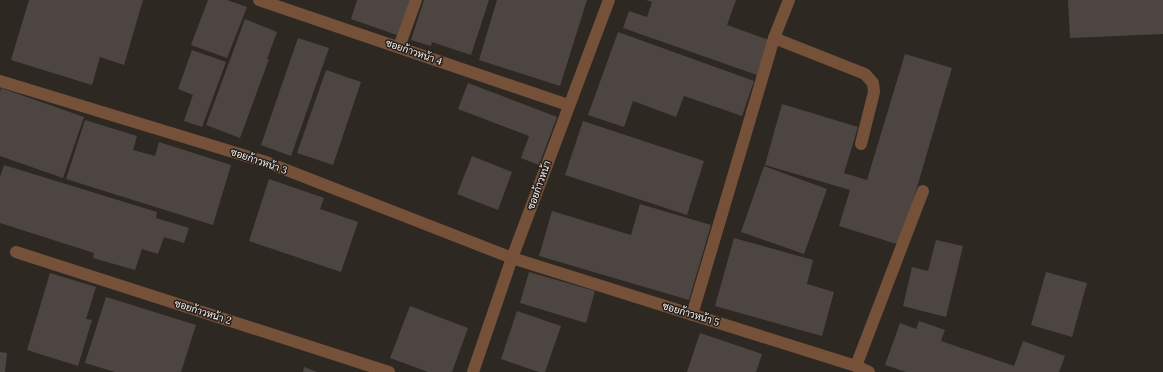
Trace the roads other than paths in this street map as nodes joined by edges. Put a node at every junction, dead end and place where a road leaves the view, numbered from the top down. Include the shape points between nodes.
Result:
1 (259, 0) edge
2 (416, 0) edge
3 (609, 0) edge
4 (789, 0) edge
5 (774, 38) junction
6 (399, 47) junction
7 (0, 81) edge
8 (568, 105) junction
9 (861, 144) dead end
10 (923, 191) dead end
11 (16, 252) dead end
12 (512, 258) junction
13 (692, 315) junction
14 (856, 366) junction
15 (389, 372) edge
16 (473, 372) edge
17 (869, 372) edge

1 - 6 street, ซอยก้าวหน้า 4
2 - 6 street
3 - 8 street, ซอยก้าวหน้า
4 - 5 street
5 - 9 street via 865,74 873,83 874,92
5 - 13 street
6 - 8 street, ซอยก้าวหน้า 4
7 - 12 street, ซอยก้าวหน้า 3 via 266,162
8 - 12 street, ซอยก้าวหน้า
10 - 14 street
11 - 15 street, ซอยก้าวหน้า 2
12 - 13 street, ซอยก้าวหน้า 5
12 - 16 street, ซอยก้าวหน้า
13 - 14 street, ซอยก้าวหน้า 5
14 - 17 street, ซอยก้าวหน้า 5

